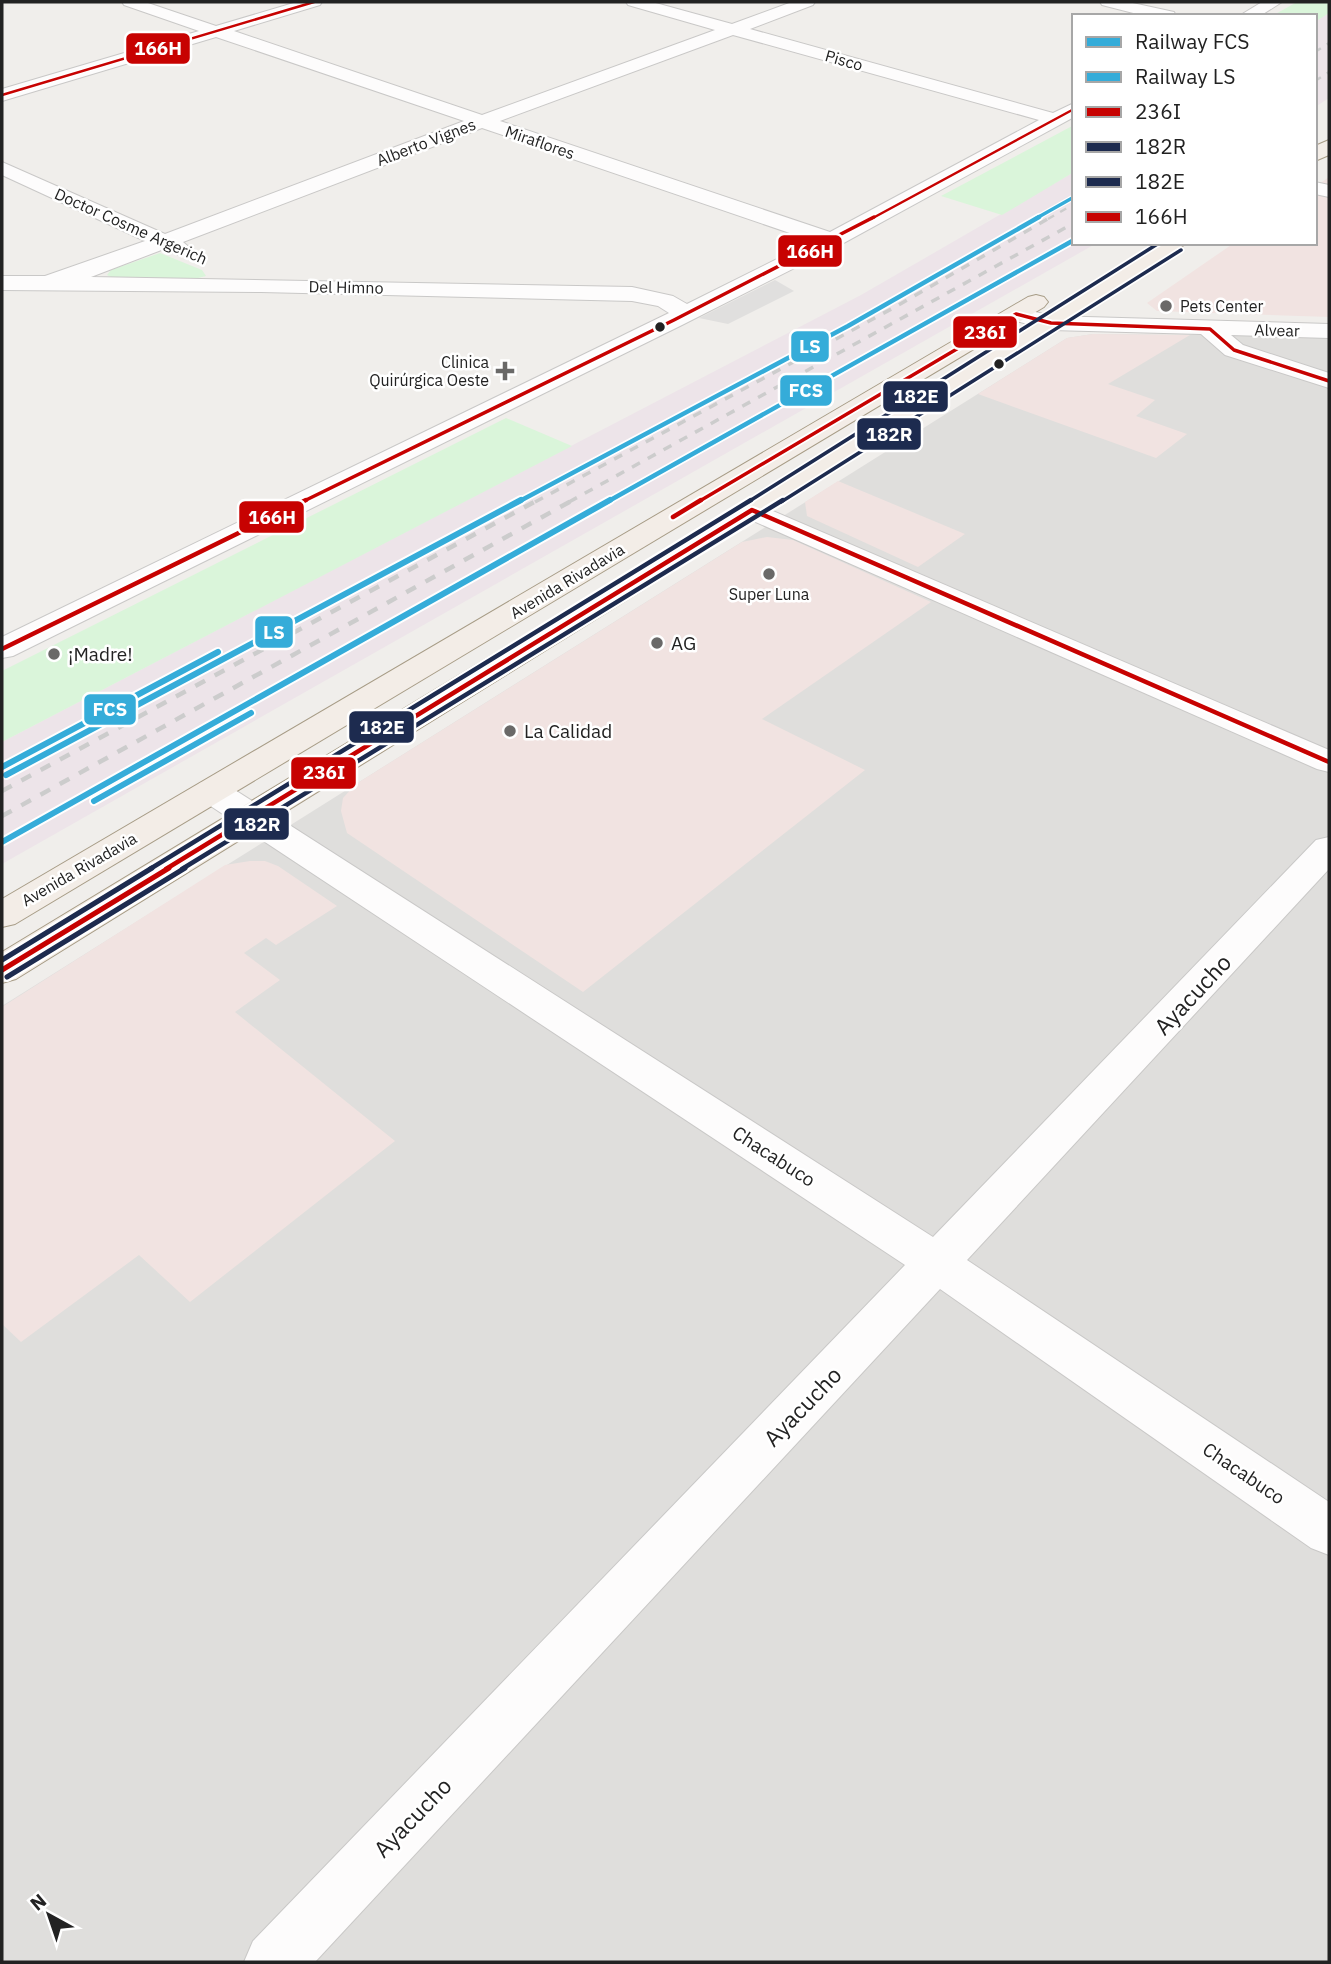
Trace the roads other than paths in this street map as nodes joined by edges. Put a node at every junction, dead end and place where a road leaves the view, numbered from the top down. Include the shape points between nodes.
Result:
1 (130, 2) edge
2 (314, 2) edge
3 (634, 2) edge
4 (807, 2) edge
5 (1108, 2) edge
6 (1274, 2) edge
7 (1159, 14) edge
8 (1251, 14) edge
9 (735, 30) junction
10 (217, 31) junction
11 (2, 95) edge
12 (1064, 114) edge
13 (480, 122) junction
14 (2, 168) edge
15 (832, 240) junction
16 (164, 242) junction
17 (1127, 245) edge
18 (1174, 245) edge
19 (2, 283) edge
20 (45, 284) junction
21 (261, 285) junction
22 (685, 313) junction
23 (1016, 314) junction
24 (1051, 323) junction
25 (1210, 329) junction
26 (1329, 331) edge
27 (1329, 381) edge
28 (752, 510) junction
29 (8, 640) edge
30 (1329, 762) edge
31 (212, 791) junction
32 (254, 816) junction
33 (1329, 848) edge
34 (2, 915) edge
35 (2, 971) edge
36 (937, 1263) junction
37 (1329, 1531) edge
38 (274, 1962) edge

1 - 10 street, Miraflores
2 - 10 street
3 - 9 street, Pisco
4 - 9 street, Alberto Vignes
5 - 7 street
6 - 8 street
9 - 12 street, Pisco
9 - 13 street, Alberto Vignes
10 - 11 street
10 - 13 street, Miraflores
12 - 15 street
13 - 15 street, Miraflores
13 - 16 street, Alberto Vignes
14 - 16 street, Doctor Cosme Argerich
15 - 22 street
16 - 20 street, Alberto Vignes
16 - 21 street, Doctor Cosme Argerich
17 - 23 main road, Avenida Rivadavia
18 - 24 main road, Avenida Rivadavia
19 - 20 street, Del Himno
20 - 21 street, Del Himno
21 - 22 street, Del Himno via 632,294 665,301
22 - 29 street
23 - 24 street, Alvear
23 - 31 main road, Avenida Rivadavia
24 - 25 street, Alvear
24 - 28 main road, Avenida Rivadavia
25 - 26 street, Alvear
25 - 27 street via 1234,350
28 - 30 street
28 - 32 main road, Avenida Rivadavia
31 - 32 street, Chacabuco
31 - 34 main road, Avenida Rivadavia
32 - 35 main road, Avenida Rivadavia
32 - 36 street, Chacabuco
33 - 36 street, Ayacucho
36 - 37 street, Chacabuco
36 - 38 street, Ayacucho

